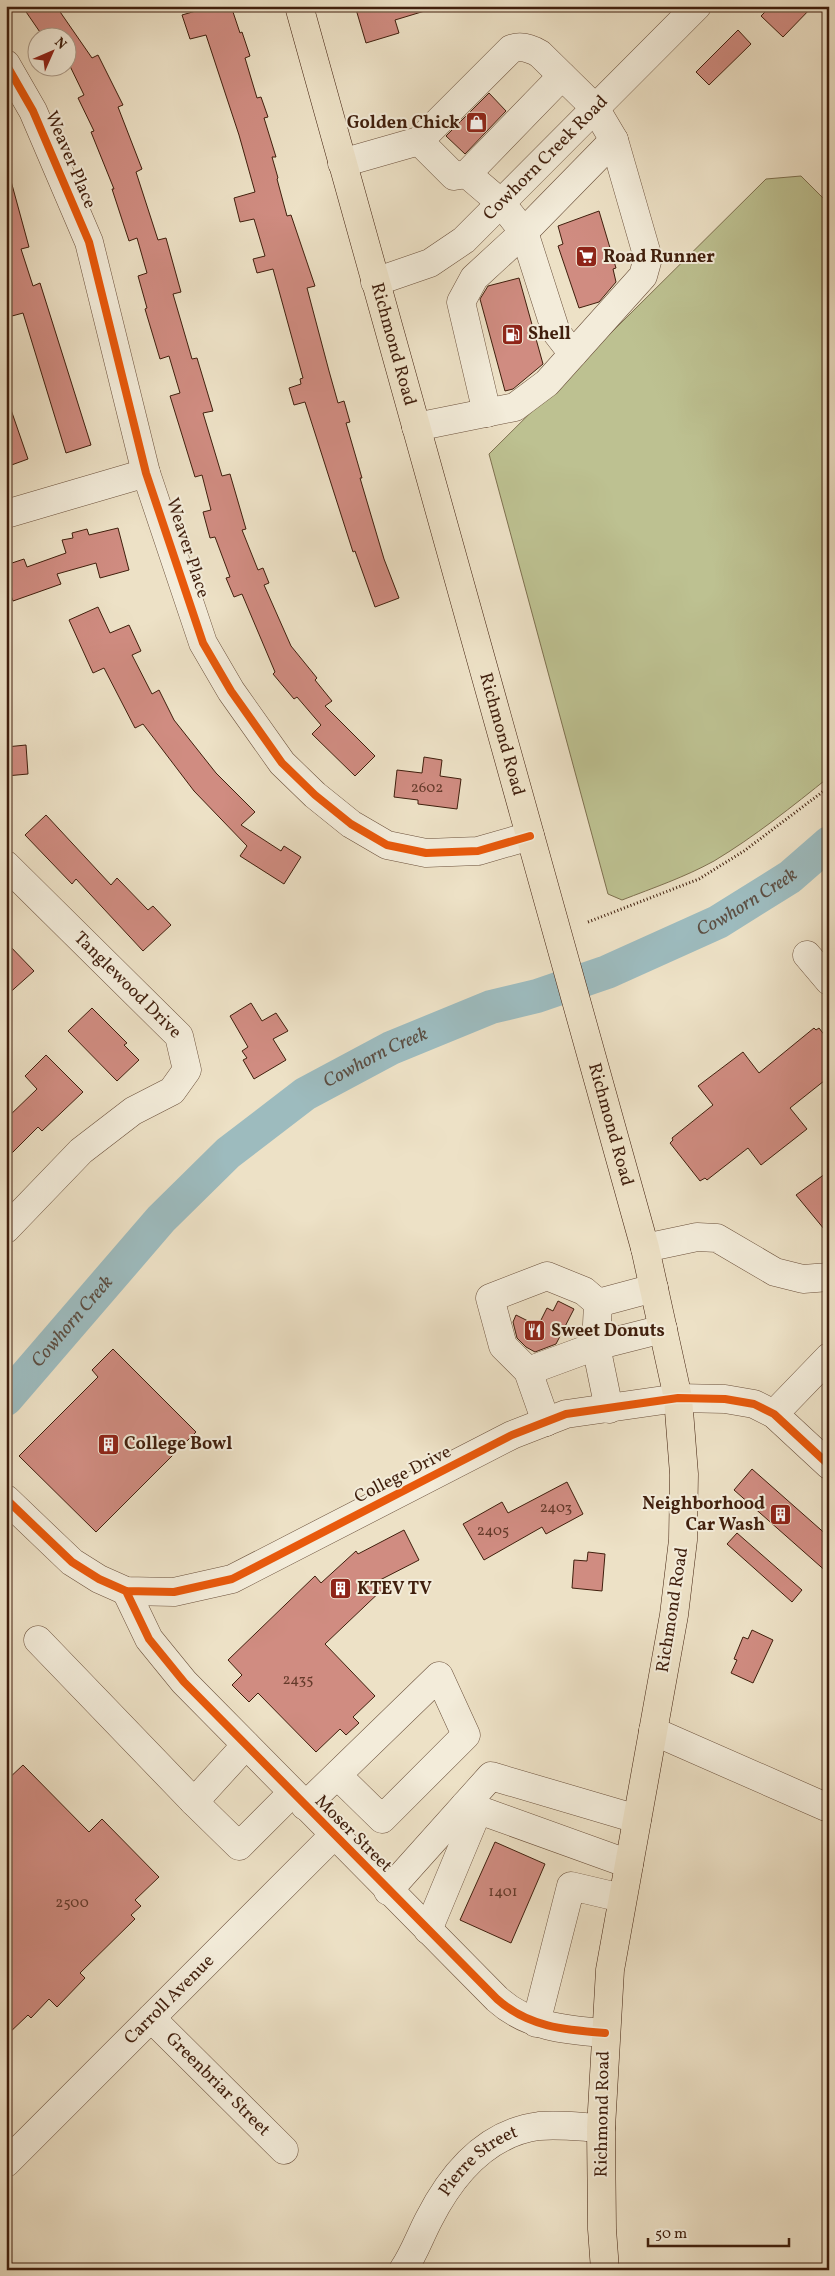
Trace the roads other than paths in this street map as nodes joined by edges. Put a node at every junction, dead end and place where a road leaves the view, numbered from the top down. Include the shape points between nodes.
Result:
1 (299, 6) edge
2 (697, 6) edge
3 (6, 64) edge
4 (562, 76) junction
5 (595, 108) junction
6 (614, 140) junction
7 (419, 141) junction
8 (342, 163) junction
9 (467, 174) junction
10 (501, 203) junction
11 (524, 232) junction
12 (375, 282) junction
13 (573, 354) junction
14 (487, 413) junction
15 (416, 428) junction
16 (146, 472) junction
17 (6, 514) edge
18 (530, 836) junction
19 (6, 865) edge
20 (808, 954) dead end
21 (829, 981) edge
22 (6, 1229) edge
23 (645, 1248) junction
24 (829, 1277) edge
25 (654, 1288) junction
26 (598, 1303) junction
27 (663, 1329) junction
28 (596, 1346) junction
29 (825, 1368) edge
30 (528, 1371) junction
31 (678, 1398) junction
32 (609, 1409) junction
33 (774, 1414) junction
34 (546, 1422) junction
35 (829, 1465) edge
36 (6, 1499) edge
37 (126, 1591) junction
38 (38, 1640) dead end
39 (653, 1731) junction
40 (246, 1745) junction
41 (337, 1774) junction
42 (298, 1799) junction
43 (194, 1802) junction
44 (829, 1805) edge
45 (472, 1808) junction
46 (637, 1819) junction
47 (333, 1836) junction
48 (578, 1846) junction
49 (629, 1864) junction
50 (571, 1886) junction
51 (388, 1891) junction
52 (622, 1898) junction
53 (428, 1930) junction
54 (151, 2018) junction
55 (536, 2023) junction
56 (605, 2033) junction
57 (601, 2128) junction
58 (284, 2150) dead end
59 (6, 2163) edge
60 (415, 2265) edge
61 (606, 2270) edge

1 - 8 main road, Richmond Road
2 - 5 street, Cowhorn Creek Road
3 - 16 street, Weaver Place via 34,111 89,242
4 - 5 street
4 - 7 street via 540,54 517,46
4 - 9 street
5 - 6 street
5 - 10 street, Cowhorn Creek Road
6 - 11 street
6 - 13 street via 648,258 647,267 643,276
7 - 8 street
7 - 9 street via 454,176
8 - 12 main road, Richmond Road
9 - 10 street
10 - 11 street
10 - 12 street, Cowhorn Creek Road via 464,240 430,263
11 - 13 street via 556,332
11 - 14 street via 474,278 461,302
12 - 15 main road, Richmond Road
13 - 14 street via 547,383 515,407
14 - 15 street
15 - 18 main road, Richmond Road
16 - 17 street
16 - 18 street, Weaver Place via 203,643 230,691 262,737 315,796 351,824 387,845 426,853 478,851
18 - 23 main road, Richmond Road
19 - 22 street, Tanglewood Drive via 179,1036 187,1070 172,1091 133,1112 81,1151
20 - 21 street
23 - 24 street via 697,1237 717,1238 775,1272 803,1279
23 - 25 main road, Richmond Road
25 - 26 street
25 - 27 main road, Richmond Road
26 - 28 street
26 - 30 street via 584,1291 547,1276 490,1298 503,1346
27 - 28 street
27 - 31 main road, Richmond Road
28 - 30 street
28 - 32 street
29 - 33 street
30 - 34 street
31 - 32 street, College Drive
31 - 33 street, College Drive via 725,1399 754,1404
31 - 39 main road, Richmond Road via 684,1474 683,1540 674,1615
32 - 34 street, College Drive via 566,1414
33 - 35 street, College Drive
34 - 37 street, College Drive via 512,1435 232,1579 174,1592
36 - 37 street, College Drive via 72,1562
37 - 40 street, Moser Street via 149,1639 163,1659
38 - 43 street
39 - 44 street
39 - 46 main road, Richmond Road
40 - 42 street, Moser Street
40 - 43 street
41 - 41 street via 391,1722 439,1676 466,1735 382,1819
41 - 42 street
42 - 43 street via 239,1846
42 - 47 street, Moser Street
45 - 46 street via 491,1776
45 - 48 street
45 - 51 street
45 - 53 street
46 - 49 main road, Richmond Road
47 - 51 street, Moser Street
47 - 54 street, Carroll Avenue
48 - 49 street
48 - 50 street
49 - 52 main road, Richmond Road
50 - 52 street
50 - 55 street
51 - 53 street, Moser Street
52 - 56 main road, Richmond Road via 610,1970
53 - 55 street, Moser Street via 508,2009
54 - 58 street, Greenbriar Street
54 - 59 street, Carroll Avenue
55 - 56 street, Moser Street via 565,2030
56 - 57 main road, Richmond Road
57 - 60 street, Pierre Street via 559,2125 527,2128 484,2148 443,2195 430,2218
57 - 61 main road, Richmond Road via 602,2229

